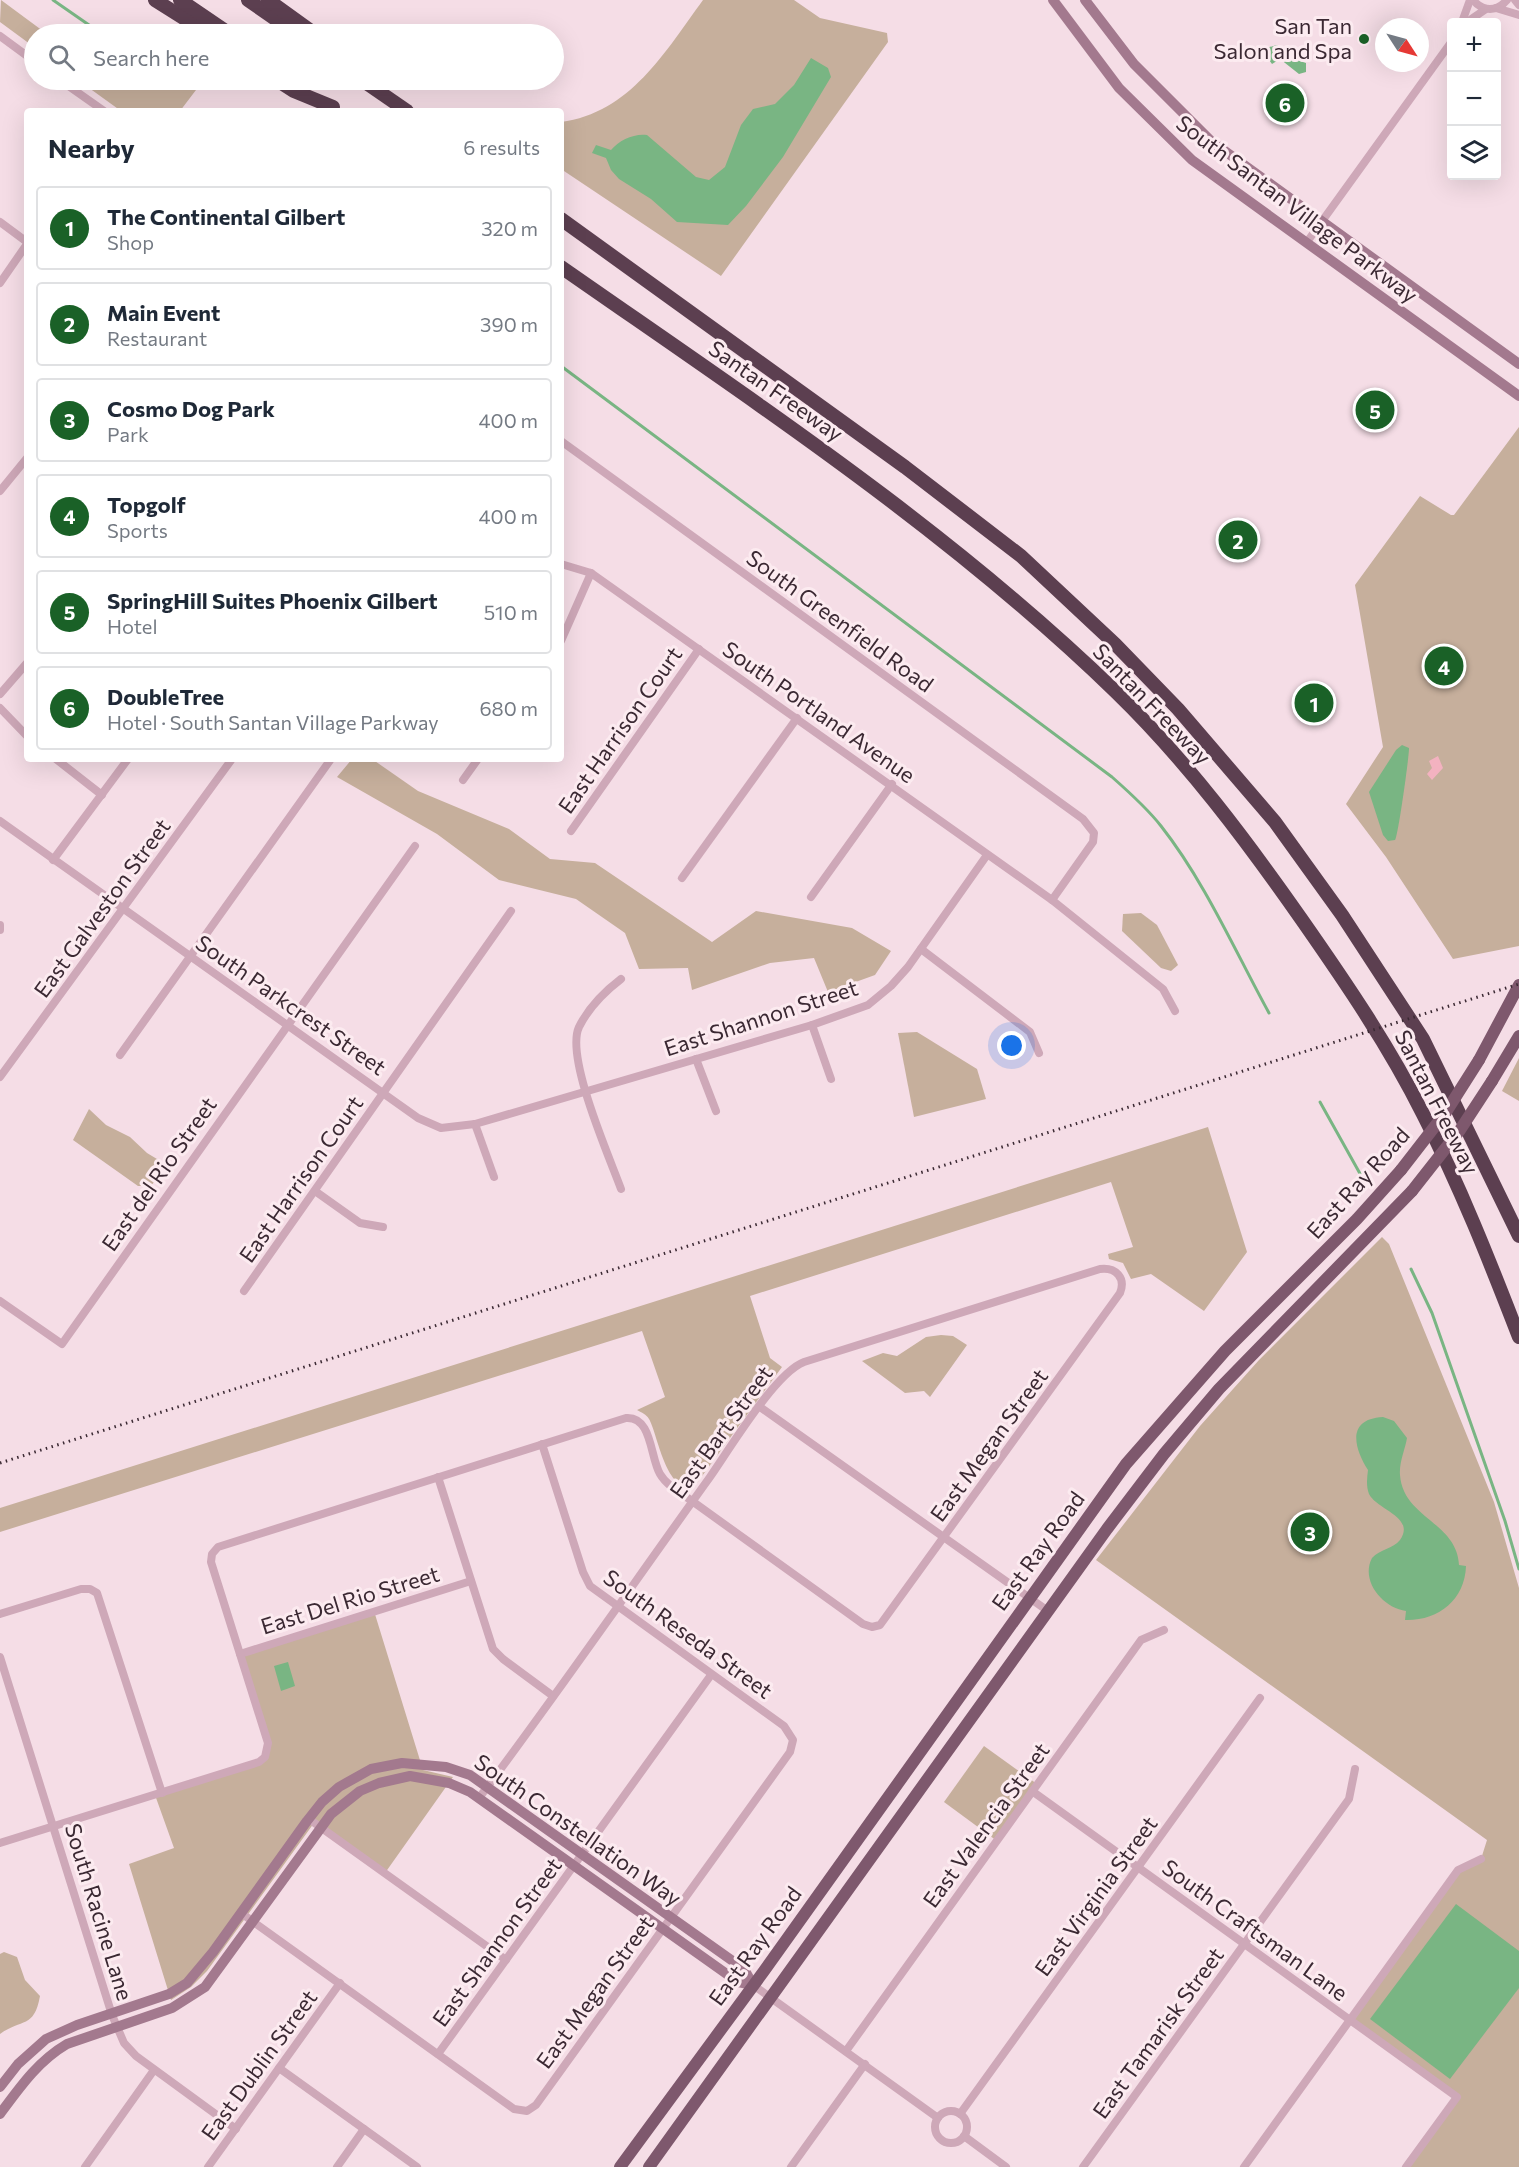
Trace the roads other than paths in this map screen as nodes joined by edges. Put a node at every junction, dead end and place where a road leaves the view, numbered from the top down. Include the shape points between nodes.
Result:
1 (155, 0) edge
2 (180, 0) edge
3 (248, 0) edge
4 (268, 0) edge
5 (1053, 0) edge
6 (1085, 0) edge
7 (1471, 0) edge
8 (1507, 0) edge
9 (1515, 0) edge
10 (1519, 5) edge
11 (1496, 8) junction
12 (1486, 9) junction
13 (1519, 15) edge
14 (1464, 18) edge
15 (1473, 18) edge
16 (193, 24) edge
17 (215, 24) edge
18 (283, 24) edge
19 (301, 24) edge
20 (0, 36) edge
21 (1447, 48) edge
22 (24, 54) edge
23 (74, 90) edge
24 (292, 90) edge
25 (308, 90) edge
26 (377, 90) edge
27 (391, 90) edge
28 (100, 108) edge
29 (334, 108) edge
30 (335, 108) edge
31 (403, 108) edge
32 (414, 108) edge
33 (564, 221) edge
34 (0, 222) edge
35 (1321, 222) junction
36 (24, 241) edge
37 (1307, 242) junction
38 (24, 247) edge
39 (564, 269) edge
40 (0, 283) edge
41 (1519, 364) edge
42 (1519, 396) edge
43 (564, 443) edge
44 (24, 462) edge
45 (0, 491) edge
46 (564, 565) edge
47 (591, 573) junction
48 (564, 634) edge
49 (699, 650) junction
50 (24, 666) edge
51 (0, 694) edge
52 (0, 708) edge
53 (797, 718) junction
54 (24, 733) edge
55 (60, 762) edge
56 (126, 762) edge
57 (230, 762) edge
58 (329, 762) edge
59 (476, 762) edge
60 (463, 780) dead end
61 (892, 784) junction
62 (102, 795) junction
63 (0, 821) edge
64 (571, 831) dead end
65 (415, 846) dead end
66 (987, 855) junction
67 (53, 860) junction
68 (682, 878) dead end
69 (811, 897) dead end
70 (1052, 900) junction
71 (123, 910) junction
72 (511, 911) dead end
73 (921, 949) junction
74 (191, 956) junction
75 (621, 979) dead end
76 (1519, 985) edge
77 (1175, 1011) dead end
78 (287, 1024) junction
79 (812, 1025) junction
80 (1519, 1036) edge
81 (1039, 1053) dead end
82 (120, 1054) dead end
83 (696, 1059) junction
84 (0, 1077) edge
85 (831, 1078) dead end
86 (586, 1092) junction
87 (385, 1093) junction
88 (716, 1111) dead end
89 (475, 1124) junction
90 (494, 1178) dead end
91 (621, 1189) dead end
92 (315, 1191) junction
93 (383, 1227) dead end
94 (1519, 1236) edge
95 (1119, 1275) joint
96 (244, 1291) dead end
97 (0, 1301) edge
98 (1519, 1337) edge
99 (760, 1407) junction
100 (542, 1444) junction
101 (438, 1477) junction
102 (692, 1502) junction
103 (943, 1539) junction
104 (471, 1581) junction
105 (1030, 1598) junction
106 (616, 1607) junction
107 (1048, 1611) junction
108 (0, 1614) edge
109 (1164, 1630) dead end
110 (240, 1654) junction
111 (0, 1657) edge
112 (711, 1675) junction
113 (553, 1696) junction
114 (1260, 1698) dead end
115 (794, 1740) joint
116 (1355, 1769) dead end
117 (488, 1787) junction
118 (1032, 1791) junction
119 (162, 1793) junction
120 (479, 1798) junction
121 (308, 1820) junction
122 (53, 1827) junction
123 (321, 1827) junction
124 (0, 1844) edge
125 (582, 1855) junction
126 (1481, 1859) dead end
127 (573, 1867) junction
128 (1138, 1868) junction
129 (241, 1913) junction
130 (670, 1918) junction
131 (254, 1922) junction
132 (662, 1929) junction
133 (1244, 1944) junction
134 (506, 1960) junction
135 (340, 1983) junction
136 (763, 1992) junction
137 (112, 2015) junction
138 (1350, 2021) junction
139 (117, 2028) junction
140 (846, 2051) junction
141 (438, 2054) junction
142 (865, 2064) junction
143 (279, 2068) junction
144 (154, 2070) junction
145 (0, 2087) edge
146 (0, 2114) edge
147 (960, 2114) junction
148 (938, 2118) junction
149 (236, 2129) junction
150 (364, 2129) junction
151 (964, 2136) junction
152 (85, 2167) edge
153 (208, 2167) edge
154 (337, 2167) edge
155 (417, 2167) edge
156 (620, 2167) edge
157 (649, 2167) edge
158 (792, 2167) edge
159 (1006, 2167) edge
160 (1083, 2167) edge
161 (1244, 2167) edge
162 (1406, 2167) edge

1 - 16 highway
2 - 17 highway
3 - 18 highway
4 - 19 highway
5 - 37 street, South Santan Village Parkway via 1119,88 1157,128 1192,160
6 - 35 street, South Santan Village Parkway via 1134,64 1211,141
7 - 12 street
7 - 14 street
8 - 11 street
9 - 10 street
11 - 12 street
11 - 13 street
12 - 15 street
20 - 22 street
21 - 35 street
23 - 28 street
24 - 29 highway
25 - 30 highway
26 - 31 highway
27 - 32 highway
33 - 94 highway, Santan Freeway via 906,467 1021,556 1178,709 1275,822 1423,1039
34 - 36 street
35 - 37 street
35 - 41 street, South Santan Village Parkway
37 - 42 street, South Santan Village Parkway
38 - 40 street
39 - 98 highway, Santan Freeway via 849,468 974,564 1118,694 1191,775 1241,833 1381,1038 1423,1113 1476,1227
43 - 70 street, South Greenfield Road via 1083,819 1094,833 1088,850
44 - 45 street
46 - 47 street, South Portland Avenue
47 - 48 street
47 - 49 street, South Portland Avenue
49 - 53 street, South Portland Avenue
49 - 64 street, East Harrison Court
50 - 51 street
52 - 54 street
53 - 61 street, South Portland Avenue
53 - 68 street
55 - 62 street
56 - 62 street
57 - 71 street, East Galveston Street
58 - 74 street
59 - 60 street
61 - 66 street, South Portland Avenue
61 - 69 street
62 - 67 street
63 - 67 street, South Parkcrest Street
65 - 78 street, East del Rio Street
66 - 70 street, South Portland Avenue
66 - 73 street, East Shannon Street
67 - 71 street, South Parkcrest Street
70 - 77 street, South Portland Avenue via 1163,989
71 - 74 street, South Parkcrest Street
71 - 84 street, East Galveston Street
72 - 87 street, East Harrison Court
73 - 79 street, East Shannon Street via 891,986 868,1005
73 - 81 street via 1030,1032
74 - 78 street, South Parkcrest Street
74 - 82 street
75 - 86 street via 601,994 579,1028 576,1050
76 - 105 main road, East Ray Road, bridge via 1446,1112 1401,1170 1184,1395 1126,1464
78 - 87 street, South Parkcrest Street
78 - 97 street, East del Rio Street via 62,1344
79 - 83 street, East Shannon Street
79 - 85 street
80 - 107 main road, East Ray Road, bridge via 1460,1130 1412,1191 1200,1410
83 - 86 street, East Shannon Street
83 - 88 street
86 - 89 street, South Parkcrest Street
86 - 91 street
87 - 89 street, South Parkcrest Street via 418,1118 441,1128
87 - 92 street, East Harrison Court
89 - 90 street
92 - 93 street via 360,1223
92 - 96 street, East Harrison Court
95 - 99 street, East Bart Street via 1102,1268 802,1362 783,1375
95 - 103 street, East Megan Street via 1120,1293
99 - 102 street, East Bart Street
99 - 103 street
100 - 101 street
100 - 102 street via 634,1418 644,1427 663,1478
100 - 106 street, South Reseda Street via 585,1577 593,1589
101 - 104 street
101 - 110 street via 221,1545 212,1554 212,1565
102 - 103 street, East Megan Street via 862,1624 872,1627 885,1620
102 - 106 street, East Bart Street
103 - 105 street
104 - 110 street, East Del Rio Street
104 - 113 street via 495,1652
105 - 107 street
105 - 136 main road, East Ray Road
106 - 112 street, South Reseda Street
106 - 113 street, East Bart Street
107 - 136 main road, East Ray Road
108 - 119 street via 81,1589 93,1590 101,1600
109 - 118 street, East Valencia Street via 1141,1640
110 - 119 street via 268,1743 267,1755 259,1762
111 - 122 street, South Racine Lane
112 - 115 street, South Reseda Street via 784,1726
112 - 125 street, East Shannon Street
113 - 117 street, East Bart Street
114 - 128 street, East Virginia Street
115 - 130 street, East Megan Street via 789,1753
116 - 133 street, East Tamarisk Street via 1349,1799
117 - 120 street, East Bart Street
117 - 121 street, South Constellation Way via 470,1775 446,1767 421,1763 388,1765 371,1769 339,1787
117 - 125 street, South Constellation Way
118 - 128 street, South Craftsman Lane
118 - 140 street, East Valencia Street
119 - 122 street
120 - 123 street, South Constellation Way via 438,1780 410,1776 393,1779 360,1791
120 - 127 street, South Constellation Way
121 - 123 street
121 - 129 street, South Constellation Way
122 - 124 street
122 - 137 street, South Racine Lane
123 - 131 street, South Constellation Way
123 - 134 street
125 - 127 street, East Shannon Street
125 - 130 street, South Constellation Way
126 - 138 street via 1458,1870
127 - 132 street, South Constellation Way
127 - 134 street, East Shannon Street
128 - 133 street, South Craftsman Lane
128 - 147 street, East Virginia Street
129 - 131 street
129 - 137 street, South Constellation Way via 187,1983 169,1994
130 - 132 street, East Megan Street
130 - 136 street, South Constellation Way via 744,1969
131 - 135 street
131 - 139 street, South Constellation Way via 205,1987 172,2008
132 - 136 street, South Constellation Way via 738,1982
132 - 141 street, East Megan Street via 536,2105 524,2112 514,2109
133 - 138 street, South Craftsman Lane
133 - 160 street, East Tamarisk Street
134 - 141 street, East Shannon Street
135 - 141 street
135 - 143 street, East Dublin Street
136 - 140 street
136 - 156 main road, East Ray Road
136 - 157 main road, East Ray Road
137 - 139 street, South Racine Lane
137 - 145 street, South Constellation Way via 46,2039
138 - 161 street
138 - 162 street, South Craftsman Lane via 1457,2097
139 - 144 street, South Racine Lane via 128,2048
139 - 146 street, South Constellation Way via 67,2044 53,2053 23,2082
140 - 142 street
142 - 148 street
142 - 158 street
143 - 149 street, East Dublin Street
143 - 150 street
144 - 149 street, South Racine Lane
144 - 152 street
147 - 148 street via 946,2112
147 - 151 street via 967,2127
148 - 151 street via 935,2127 942,2140 954,2143
149 - 153 street, East Dublin Street
150 - 154 street
150 - 155 street
151 - 159 street

